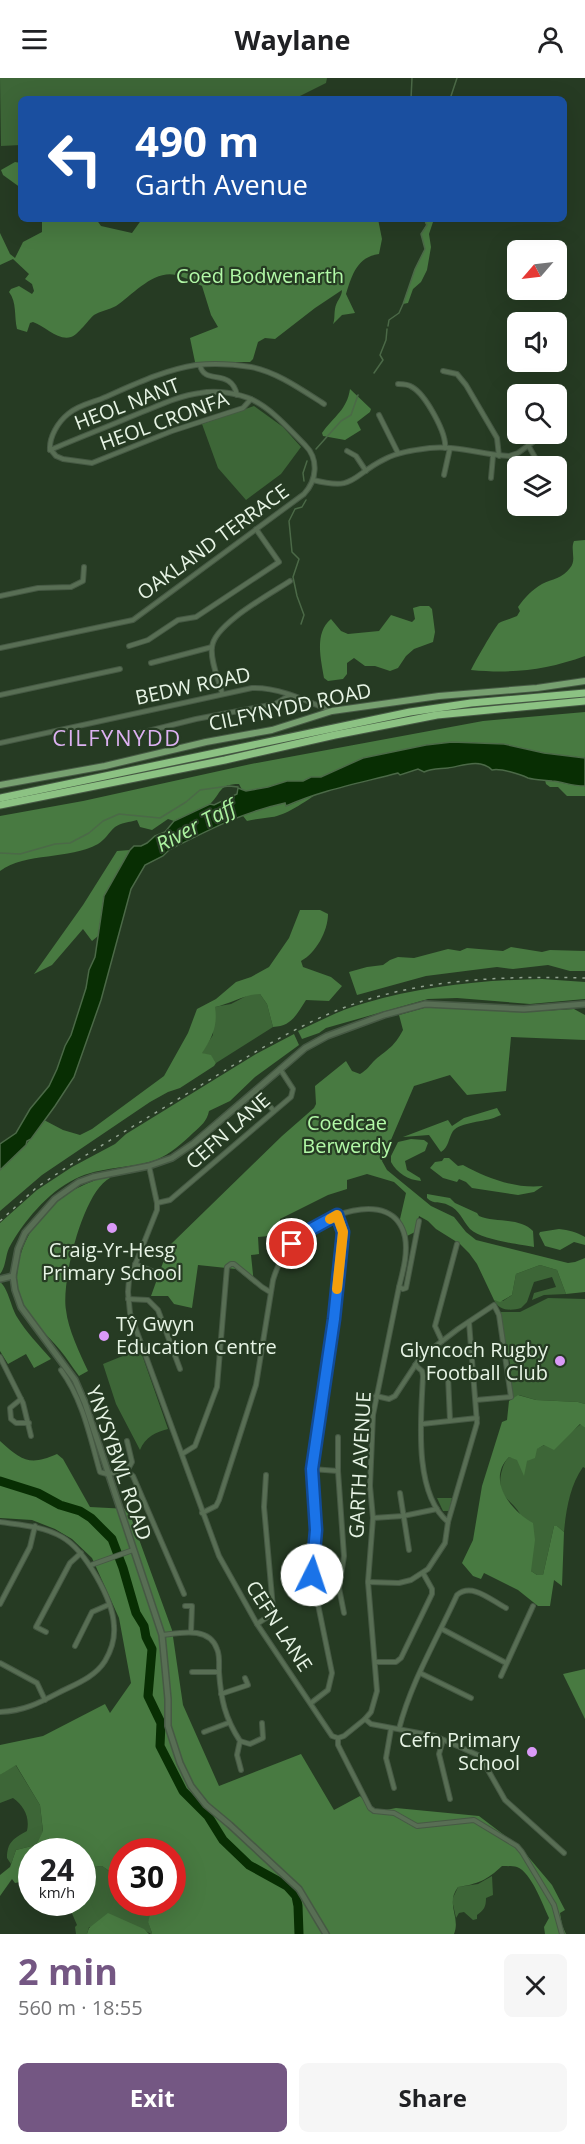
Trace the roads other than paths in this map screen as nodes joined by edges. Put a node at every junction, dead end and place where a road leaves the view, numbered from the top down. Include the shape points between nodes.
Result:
1 (200, 365) junction
2 (443, 371) dead end
3 (398, 384) dead end
4 (237, 395) junction
5 (251, 399) junction
6 (324, 404) dead end
7 (379, 415) dead end
8 (528, 445) joint
9 (445, 447) junction
10 (450, 448) junction
11 (50, 450) junction
12 (347, 451) dead end
13 (398, 453) junction
14 (493, 456) junction
15 (499, 456) junction
16 (534, 456) edge
17 (366, 471) junction
18 (444, 475) dead end
19 (491, 478) dead end
20 (313, 480) junction
21 (256, 529) junction
22 (84, 567) dead end
23 (291, 581) dead end
24 (0, 596) edge
25 (129, 645) dead end
26 (212, 647) junction
27 (0, 648) edge
28 (151, 663) dead end
29 (120, 669) dead end
30 (585, 681) edge
31 (222, 693) junction
32 (585, 693) edge
33 (0, 695) edge
34 (291, 695) junction
35 (585, 701) edge
36 (332, 711) junction
37 (140, 733) dead end
38 (0, 742) edge
39 (0, 785) edge
40 (0, 798) edge
41 (0, 805) edge
42 (585, 1004) edge
43 (279, 1068) junction
44 (255, 1090) junction
45 (274, 1111) junction
46 (150, 1166) junction
47 (157, 1203) junction
48 (337, 1215) junction
49 (419, 1221) dead end
50 (457, 1244) dead end
51 (135, 1264) junction
52 (152, 1271) dead end
53 (13, 1276) junction
54 (0, 1279) edge
55 (399, 1287) junction
56 (270, 1292) junction
57 (128, 1299) junction
58 (469, 1322) junction
59 (441, 1341) junction
60 (0, 1357) edge
61 (415, 1365) junction
62 (180, 1369) dead end
63 (61, 1370) dead end
64 (448, 1376) dead end
65 (376, 1396) junction
66 (21, 1399) junction
67 (476, 1400) junction
68 (477, 1418) junction
69 (450, 1421) junction
70 (29, 1424) junction
71 (422, 1424) junction
72 (31, 1436) dead end
73 (338, 1437) dead end
74 (127, 1441) dead end
75 (182, 1454) junction
76 (312, 1469) junction
77 (127, 1471) junction
78 (338, 1471) junction
79 (107, 1474) junction
80 (266, 1475) dead end
81 (400, 1493) dead end
82 (437, 1509) junction
83 (202, 1513) junction
84 (403, 1516) junction
85 (373, 1518) junction
86 (0, 1522) edge
87 (448, 1522) junction
88 (34, 1526) junction
89 (133, 1550) junction
90 (409, 1550) dead end
91 (81, 1552) junction
92 (91, 1565) junction
93 (423, 1573) junction
94 (368, 1582) junction
95 (184, 1594) dead end
96 (0, 1604) edge
97 (108, 1605) junction
98 (185, 1606) dead end
99 (533, 1606) dead end
100 (506, 1608) dead end
101 (344, 1613) dead end
102 (257, 1624) junction
103 (442, 1629) junction
104 (46, 1632) dead end
105 (191, 1632) junction
106 (162, 1635) junction
107 (75, 1646) dead end
108 (375, 1662) junction
109 (0, 1663) edge
110 (506, 1663) junction
111 (195, 1670) dead end
112 (219, 1672) junction
113 (420, 1673) junction
114 (501, 1676) dead end
115 (245, 1678) dead end
116 (221, 1694) junction
117 (471, 1698) dead end
118 (45, 1700) junction
119 (311, 1703) junction
120 (0, 1712) edge
121 (365, 1719) junction
122 (228, 1723) junction
123 (262, 1723) dead end
124 (392, 1728) junction
125 (399, 1729) junction
126 (206, 1730) dead end
127 (338, 1738) junction
128 (444, 1740) junction
129 (240, 1741) junction
130 (241, 1770) dead end
131 (394, 1788) dead end
132 (450, 1799) dead end
133 (564, 1853) dead end
134 (326, 1934) edge
135 (562, 1934) edge

1 - 4 street via 206,376 230,380
1 - 6 street via 254,368 290,383
1 - 11 street via 160,375 74,410 61,420
2 - 15 street via 457,374 466,385 497,438
3 - 9 street via 410,385 423,398 444,435
4 - 5 street, HEOL NANT
4 - 11 street, HEOL NANT via 188,395
5 - 11 street, HEOL CRONFA via 243,408 92,463 63,459
5 - 20 street, OAKLAND TERRACE via 265,407 308,448 314,463
7 - 13 street
8 - 15 street via 513,455
8 - 16 street
9 - 10 street
9 - 13 street
10 - 14 street
10 - 18 street
12 - 17 street via 356,456
13 - 17 street
14 - 15 street
14 - 19 street
17 - 20 street via 341,485
20 - 21 street, OAKLAND TERRACE via 304,494
21 - 25 street via 279,562 196,617 178,620 148,640
21 - 27 street, OAKLAND TERRACE via 133,620
22 - 24 street via 83,581 70,587
23 - 26 street via 221,630
26 - 28 street
26 - 31 street
29 - 33 street
30 - 36 main road, CILFYNYDD ROAD
31 - 34 street, BEDW ROAD via 263,687
31 - 38 street, BEDW ROAD
32 - 40 highway via 410,712
34 - 36 street, BEDW ROAD
34 - 37 street via 275,704
35 - 41 highway via 437,715
36 - 39 main road, CILFYNYDD ROAD via 272,730
42 - 43 main road, YNYSYBWL ROAD via 524,1009 424,1004 327,1036
43 - 44 main road, YNYSYBWL ROAD
43 - 45 street, CEFN LANE via 293,1089 291,1097
44 - 45 street
44 - 46 main road, YNYSYBWL ROAD via 194,1143 172,1158
45 - 47 street, CEFN LANE via 170,1200
46 - 47 street, CEFN LANE
46 - 53 main road, YNYSYBWL ROAD via 93,1177 55,1199 25,1233
47 - 51 street, CEFN LANE
48 - 55 street via 362,1208 375,1209 384,1211 398,1224 405,1239 406,1256
48 - 56 street via 292,1244 277,1268
48 - 76 street via 343,1232 338,1286
49 - 55 street, GARTH AVENUE via 406,1288
50 - 59 street via 435,1326
51 - 52 street
51 - 57 street, CEFN LANE
53 - 54 main road
53 - 79 main road, YNYSYBWL ROAD via 21,1307 75,1380
55 - 65 street, GARTH AVENUE
56 - 75 street via 234,1264 227,1267 217,1387 195,1446
56 - 83 street via 256,1385 218,1504
57 - 62 street via 148,1300 158,1310
57 - 75 street, CEFN LANE
58 - 59 street
58 - 67 street
58 - 67 street via 494,1305 499,1315 511,1397
59 - 61 street
60 - 66 street
61 - 65 street via 395,1396
61 - 71 street via 423,1376
63 - 79 street via 81,1405 100,1472
64 - 69 street
65 - 85 street, GARTH AVENUE via 370,1476
66 - 70 street
66 - 70 street via 10,1408 11,1419
67 - 68 street
68 - 69 street
68 - 87 street
69 - 71 street
70 - 72 street
71 - 82 street via 421,1463
73 - 78 street
74 - 77 street via 132,1462
75 - 83 street, CEFN LANE
76 - 78 street
76 - 119 street via 316,1530 312,1575 332,1673 328,1690
77 - 79 street
77 - 95 street via 133,1476
78 - 101 street via 344,1556 339,1588
79 - 89 main road, YNYSYBWL ROAD
80 - 102 street via 264,1508 273,1608 270,1616
81 - 84 street
82 - 84 street
82 - 87 street
83 - 102 street, CEFN LANE via 219,1556
84 - 85 street
84 - 90 street
85 - 94 street, GARTH AVENUE
86 - 88 street
87 - 93 street via 443,1549
88 - 91 street via 60,1536
88 - 96 street via 30,1547
89 - 92 street
89 - 106 main road, YNYSYBWL ROAD
91 - 92 street
91 - 104 street via 70,1563 36,1627
92 - 97 street
93 - 94 street via 405,1582
93 - 108 street via 432,1594 400,1658 396,1662
94 - 108 street, GARTH AVENUE
97 - 107 street via 92,1612
97 - 118 street via 114,1625 112,1648 104,1663 91,1676
98 - 105 street via 192,1606
99 - 110 street
100 - 103 street via 465,1590 457,1595
102 - 119 street, CEFN LANE
103 - 110 street
103 - 113 street
105 - 106 street
105 - 112 street via 214,1642
106 - 134 main road, YNYSYBWL ROAD via 168,1726 191,1786 206,1805 299,1889
108 - 121 street, GARTH AVENUE via 377,1691
109 - 118 street via 37,1683
110 - 114 street
111 - 112 street
112 - 116 street
113 - 117 street
113 - 125 street
115 - 116 street via 248,1685
116 - 122 street
118 - 120 street via 26,1709
119 - 127 street, CEFN LANE via 332,1736
121 - 124 street
121 - 127 street
122 - 126 street
122 - 129 street
123 - 129 street via 263,1738 250,1744
124 - 125 street
124 - 131 street via 386,1758
125 - 128 street
127 - 135 street, CEFN LANE via 338,1745 374,1812 394,1813 417,1826 474,1820 517,1846 554,1905
128 - 132 street via 438,1755
128 - 133 street via 480,1756 505,1800
129 - 130 street via 237,1755

